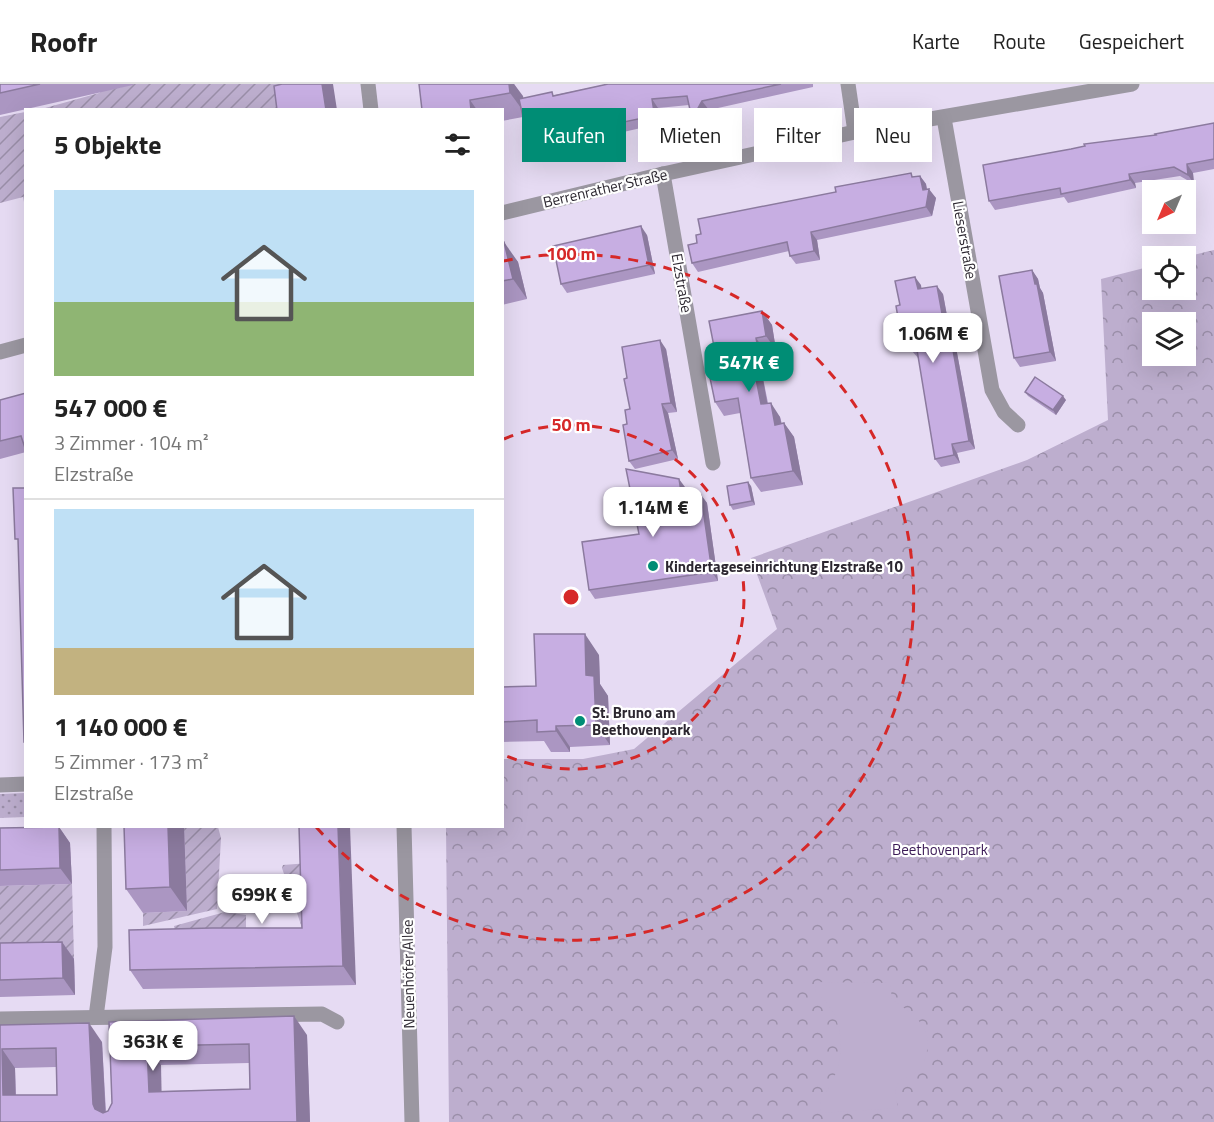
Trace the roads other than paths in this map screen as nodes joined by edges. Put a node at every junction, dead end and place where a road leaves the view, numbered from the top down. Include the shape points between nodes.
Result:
1 (368, 84) edge
2 (848, 84) edge
3 (1132, 84) edge
4 (371, 108) edge
5 (944, 118) junction
6 (932, 120) edge
7 (854, 125) edge
8 (854, 132) edge
9 (663, 174) junction
10 (504, 213) edge
11 (24, 346) edge
12 (0, 352) edge
13 (1018, 424) dead end
14 (713, 463) dead end
15 (24, 784) edge
16 (0, 785) edge
17 (104, 828) edge
18 (404, 828) edge
19 (103, 1017) junction
20 (0, 1019) edge
21 (337, 1022) dead end
22 (111, 1034) edge
23 (412, 1122) edge

1 - 4 street
2 - 7 street
3 - 5 street, Berrenrather Straße
5 - 6 street, Berrenrather Straße
5 - 13 street, Lieserstraße via 992,390 1004,412
8 - 9 street, Berrenrather Straße
9 - 10 street, Berrenrather Straße
9 - 14 street, Elzstraße
11 - 12 street
15 - 16 street
17 - 19 street
18 - 23 street, Neuenhöfer Allee
19 - 20 street
19 - 21 street via 322,1014
19 - 22 street

